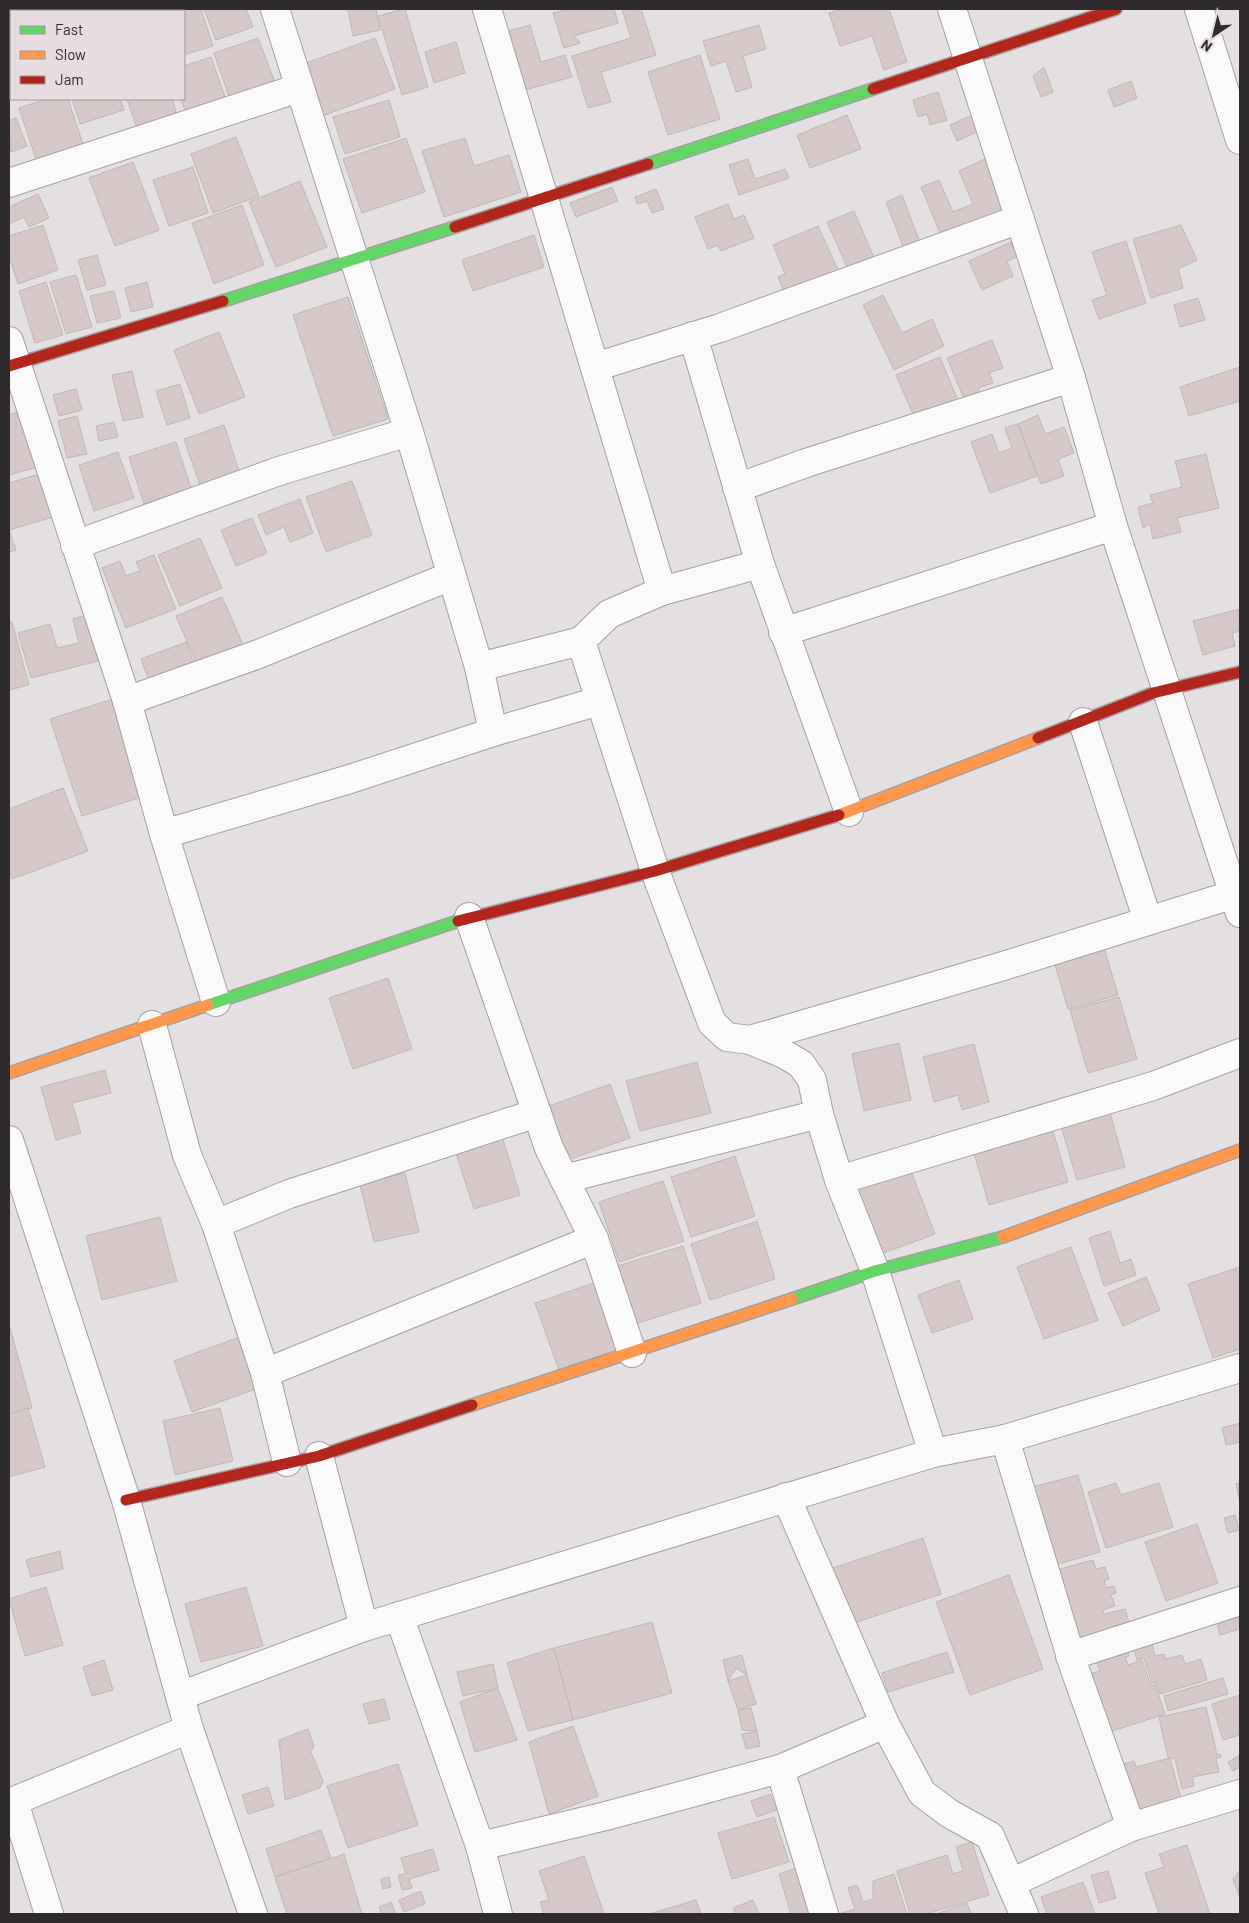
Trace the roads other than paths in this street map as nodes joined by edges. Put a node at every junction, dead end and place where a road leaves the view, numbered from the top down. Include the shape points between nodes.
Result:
1 (275, 9) edge
2 (952, 9) edge
3 (1116, 9) edge
4 (1199, 9) edge
5 (493, 10) edge
6 (967, 57) junction
7 (299, 88) junction
8 (1240, 140) edge
9 (9, 182) edge
10 (544, 198) junction
11 (1020, 219) junction
12 (356, 260) junction
13 (693, 336) junction
14 (11, 357) edge
15 (595, 368) junction
16 (1071, 378) junction
17 (408, 432) junction
18 (737, 488) junction
19 (1113, 526) junction
20 (75, 545) junction
21 (760, 564) junction
22 (451, 576) junction
23 (662, 591) junction
24 (784, 632) junction
25 (581, 640) junction
26 (479, 667) junction
27 (1240, 672) edge
28 (1167, 688) junction
29 (127, 701) junction
30 (599, 701) junction
31 (1082, 722) junction
32 (493, 732) junction
33 (849, 812) junction
34 (164, 834) junction
35 (656, 871) junction
36 (1237, 904) edge
37 (469, 917) junction
38 (1148, 921) junction
39 (216, 1002) junction
40 (152, 1025) junction
41 (750, 1040) junction
42 (1240, 1053) edge
43 (9, 1073) edge
44 (537, 1113) junction
45 (819, 1114) junction
46 (9, 1140) edge
47 (1240, 1150) edge
48 (564, 1179) junction
49 (839, 1180) junction
50 (216, 1224) junction
51 (594, 1239) junction
52 (874, 1271) junction
53 (632, 1353) junction
54 (1240, 1368) edge
55 (264, 1373) junction
56 (1005, 1439) junction
57 (933, 1453) junction
58 (319, 1456) junction
59 (287, 1462) junction
60 (786, 1498) junction
61 (126, 1500) junction
62 (1240, 1601) edge
63 (398, 1616) junction
64 (364, 1627) junction
65 (1070, 1656) junction
66 (180, 1696) junction
67 (885, 1724) junction
68 (189, 1729) junction
69 (780, 1769) junction
70 (1240, 1794) edge
71 (11, 1803) edge
72 (1131, 1827) junction
73 (480, 1846) junction
74 (1011, 1883) junction
75 (49, 1914) edge
76 (253, 1914) edge
77 (498, 1914) edge
78 (824, 1914) edge
79 (1024, 1914) edge

1 - 7 street
2 - 6 street
3 - 6 street
4 - 8 street
5 - 10 street
6 - 10 street
6 - 11 street
7 - 9 street
7 - 12 street
10 - 12 street
10 - 15 street
11 - 13 street
11 - 16 street
12 - 14 street
12 - 17 street
13 - 15 street
13 - 18 street
14 - 20 street
15 - 23 street
16 - 18 street
16 - 19 street
17 - 20 street via 279,471
17 - 22 street
18 - 21 street
19 - 24 street
19 - 28 street
20 - 29 street
21 - 23 street
21 - 24 street
22 - 26 street
22 - 29 street via 256,655
23 - 25 street via 609,614
24 - 33 street
25 - 26 street
25 - 30 street
26 - 32 street
27 - 28 street
28 - 31 street
28 - 36 street
29 - 34 street
30 - 32 street
30 - 35 street
31 - 33 street
31 - 38 street
32 - 34 street via 350,779
33 - 35 street
34 - 39 street
35 - 37 street
35 - 41 street via 712,1023 728,1037
36 - 38 street
37 - 39 street
37 - 44 street
38 - 41 street
39 - 40 street
40 - 43 street
40 - 50 street via 187,1155
41 - 45 street via 802,1064 812,1080
42 - 49 street via 1153,1086
44 - 48 street
44 - 50 street via 289,1194
45 - 48 street
45 - 49 street
46 - 61 street
47 - 52 street via 992,1240
48 - 51 street
49 - 52 street
50 - 55 street
51 - 53 street
51 - 55 street
52 - 53 street
52 - 57 street
53 - 58 street
54 - 56 street
55 - 59 street
56 - 57 street
56 - 65 street
57 - 60 street
58 - 59 street
58 - 64 street
59 - 61 street
60 - 63 street
60 - 67 street
61 - 66 street
62 - 65 street
63 - 64 street
63 - 73 street
64 - 66 street
65 - 72 street
66 - 68 street
67 - 69 street
67 - 74 street via 922,1793 950,1814 990,1836
68 - 71 street
68 - 76 street
69 - 73 street
69 - 78 street
70 - 72 street
71 - 75 street
72 - 74 street
73 - 77 street
74 - 79 street

